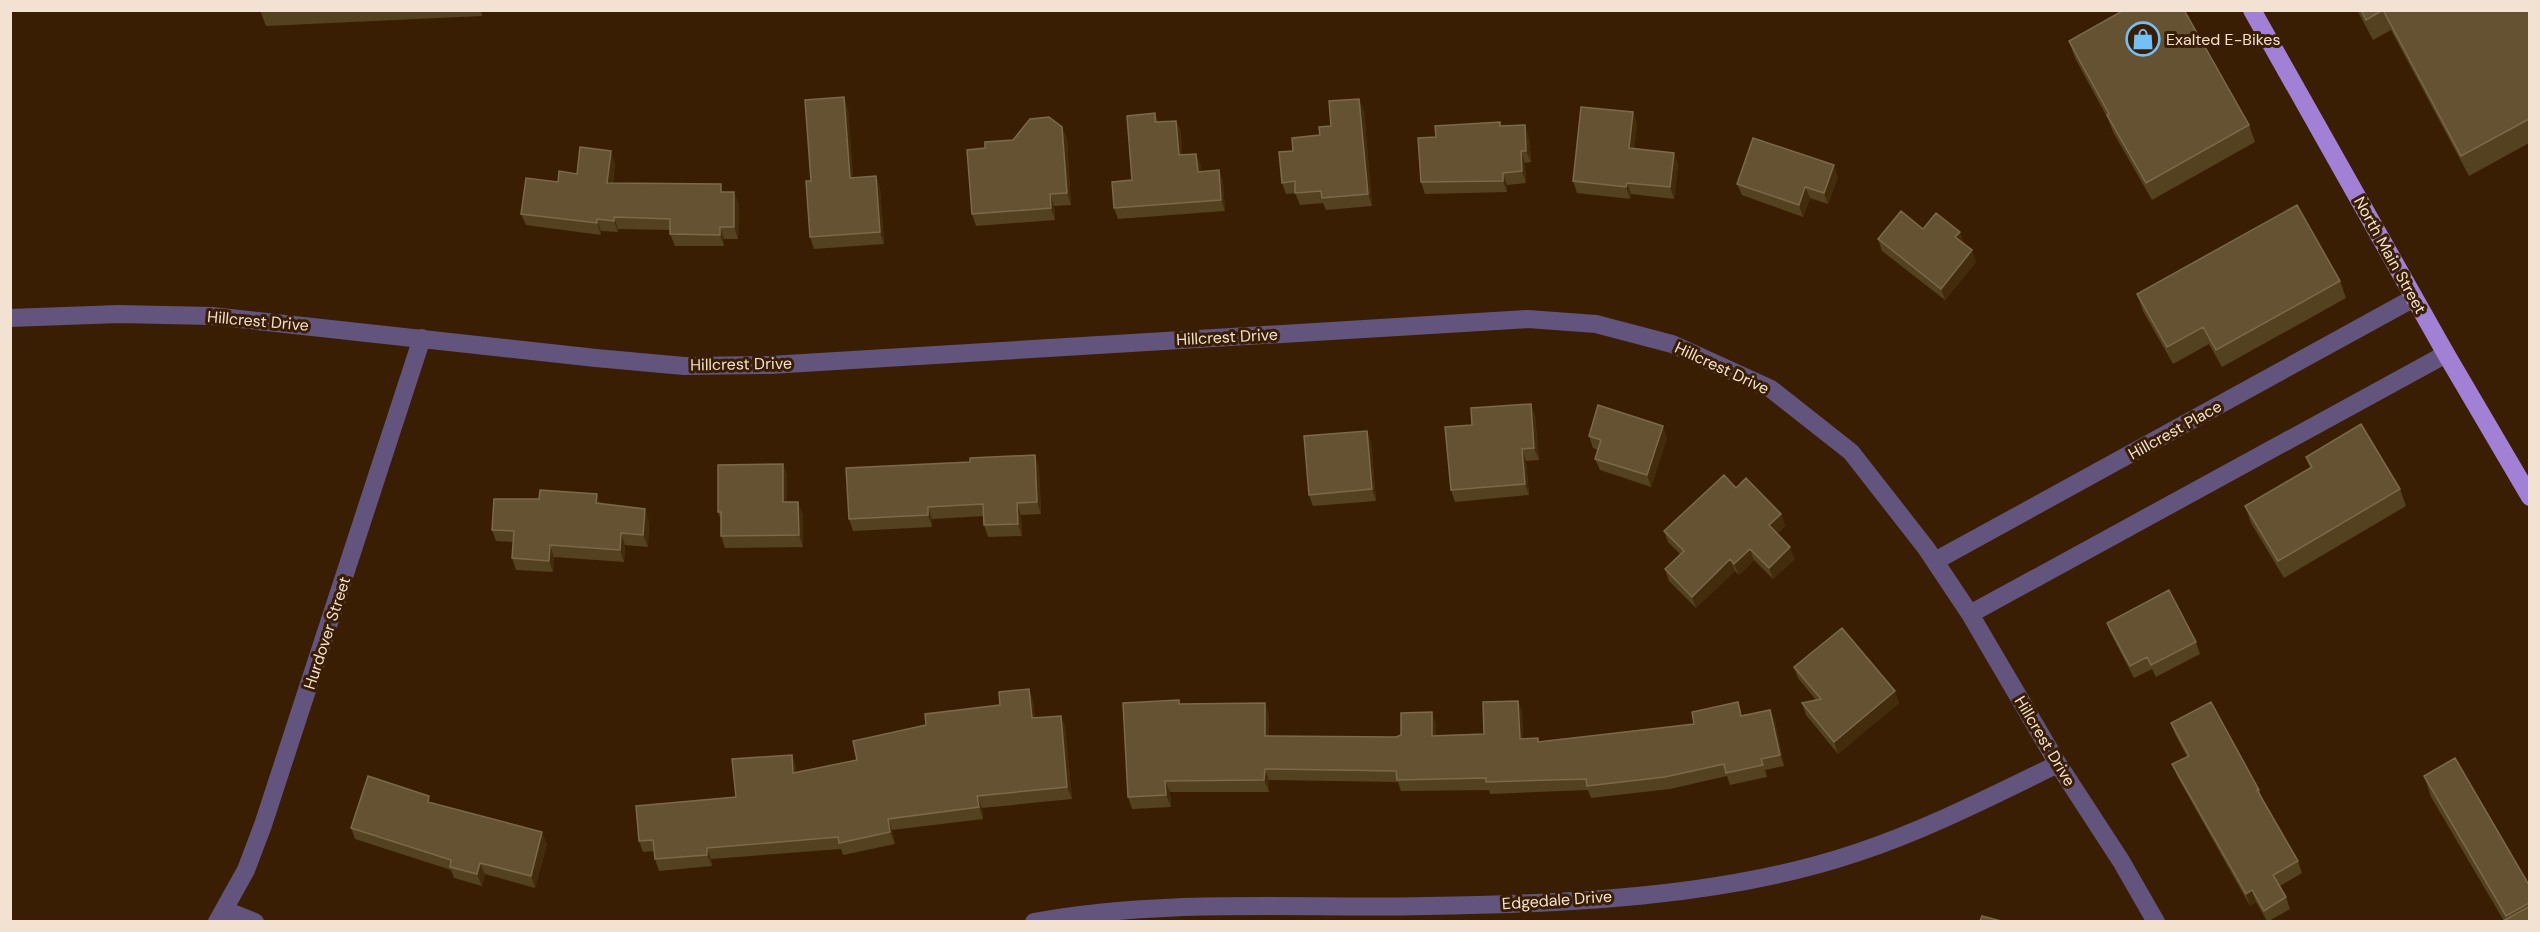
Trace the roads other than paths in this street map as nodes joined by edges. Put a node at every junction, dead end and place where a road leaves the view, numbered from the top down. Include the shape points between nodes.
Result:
1 (2252, 10) edge
2 (2414, 298) junction
3 (10, 318) edge
4 (422, 338) junction
5 (2446, 354) junction
6 (2529, 497) edge
7 (1935, 561) junction
8 (1970, 614) junction
9 (2058, 764) junction
10 (221, 916) edge
11 (255, 921) edge
12 (1034, 921) edge
13 (2156, 921) edge

1 - 2 main road, North Main Street
2 - 5 main road, North Main Street
2 - 7 street, Hillcrest Place
3 - 4 street, Hillcrest Drive via 212,316
4 - 7 street, Hillcrest Drive via 684,366 759,365 1528,320 1596,324 1672,344 1771,389 1851,452
4 - 10 street, Hurdover Street via 263,825 246,870
5 - 6 main road, North Main Street
5 - 8 street
7 - 8 street, Hillcrest Drive
8 - 9 street, Hillcrest Drive
9 - 12 street, Edgedale Drive via 1934,824 1854,854 1777,874 1667,892 1541,903 1134,910
9 - 13 street, Hillcrest Drive
10 - 11 street

